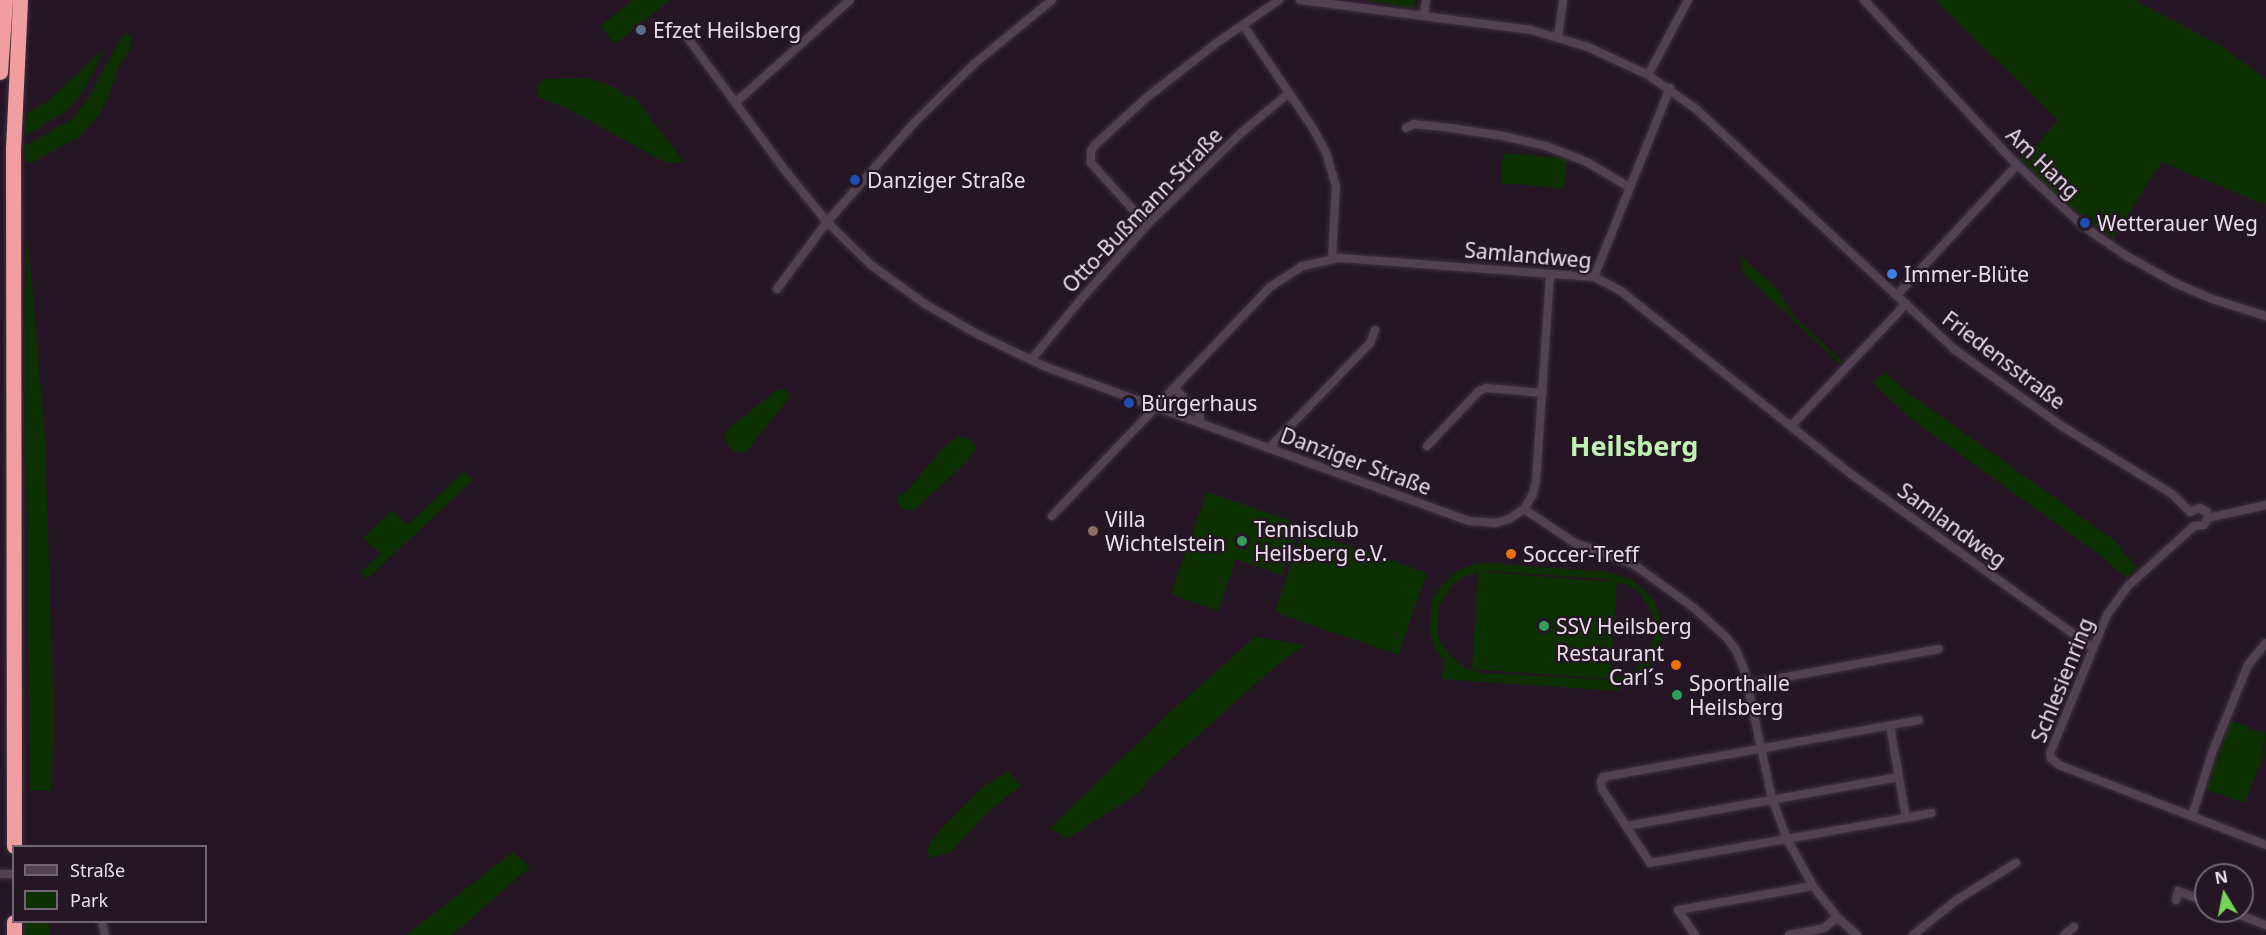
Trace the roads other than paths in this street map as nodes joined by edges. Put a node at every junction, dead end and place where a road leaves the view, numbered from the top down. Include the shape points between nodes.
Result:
1 (5, 0) edge
2 (20, 0) edge
3 (850, 0) edge
4 (1052, 0) edge
5 (1280, 0) edge
6 (1300, 0) edge
7 (1426, 0) edge
8 (1563, 0) edge
9 (1688, 0) edge
10 (1864, 0) edge
11 (1424, 15) junction
12 (1243, 25) junction
13 (687, 37) dead end
14 (1557, 37) junction
15 (0, 72) edge
16 (1648, 75) junction
17 (1670, 88) junction
18 (1289, 93) junction
19 (735, 103) junction
20 (1406, 128) dead end
21 (2017, 165) junction
22 (1629, 188) junction
23 (827, 222) junction
24 (1147, 225) junction
25 (1332, 258) junction
26 (1550, 274) junction
27 (1594, 277) junction
28 (777, 289) dead end
29 (1897, 295) junction
30 (1906, 304) junction
31 (2266, 316) edge
32 (1375, 330) dead end
33 (1031, 360) junction
34 (1174, 388) junction
35 (1543, 393) junction
36 (1156, 407) junction
37 (1200, 423) junction
38 (1791, 426) junction
39 (1427, 446) dead end
40 (1269, 448) junction
41 (2266, 505) edge
42 (1524, 509) junction
43 (2190, 512) junction
44 (1052, 516) dead end
45 (2208, 518) junction
46 (2194, 526) junction
47 (2266, 643) edge
48 (2092, 647) junction
49 (1939, 650) dead end
50 (1748, 684) junction
51 (1919, 720) dead end
52 (1890, 726) junction
53 (1761, 749) junction
54 (1899, 777) junction
55 (1772, 798) junction
56 (1932, 813) dead end
57 (2192, 816) junction
58 (1906, 818) junction
59 (1626, 826) junction
60 (1787, 839) junction
61 (14, 845) edge
62 (2266, 845) edge
63 (2016, 863) dead end
64 (1813, 886) junction
65 (2194, 897) edge
66 (2176, 900) dead end
67 (1838, 917) junction
68 (2074, 927) dead end
69 (1695, 935) edge
70 (1789, 935) edge
71 (1857, 935) edge
72 (1913, 935) edge
73 (2064, 935) edge

1 - 15 highway
2 - 61 highway via 13,142
3 - 19 street
4 - 23 street via 933,103
5 - 12 street
6 - 11 street, Friedensstraße
7 - 11 street
8 - 14 street
9 - 16 street
10 - 21 street, Am Hang
11 - 14 street, Friedensstraße via 1497,24
12 - 18 street
12 - 24 street via 1146,98 1092,151 1095,169
13 - 19 street, Danziger Straße
14 - 16 street, Friedensstraße via 1599,51
16 - 17 street, Friedensstraße
17 - 22 street
17 - 29 street, Friedensstraße
18 - 24 street, Otto-Bußmann-Straße via 1242,132
18 - 25 street via 1319,139 1335,179
19 - 23 street, Danziger Straße
20 - 22 street via 1414,124 1451,128 1546,146 1587,162
21 - 29 street
21 - 31 street, Am Hang via 2083,226 2143,266 2192,291
22 - 27 street
23 - 28 street
23 - 33 street, Danziger Straße via 911,295 979,336
24 - 33 street, Otto-Bußmann-Straße
25 - 26 street, Samlandweg
25 - 34 street, Samlandweg via 1302,266 1270,287
26 - 27 street, Samlandweg
26 - 35 street
27 - 38 street, Samlandweg via 1621,291
29 - 30 street, Friedensstraße
30 - 38 street
30 - 43 street, Friedensstraße via 1954,349 2086,441 2172,494
32 - 40 street via 1370,343
33 - 36 street, Danziger Straße
34 - 36 street, Samlandweg
34 - 37 street via 1198,413
35 - 39 street via 1486,388 1479,391
35 - 42 street via 1536,481
36 - 37 street, Danziger Straße
36 - 44 street, Samlandweg
37 - 40 street, Danziger Straße
38 - 48 street, Samlandweg via 1851,474
40 - 42 street, Danziger Straße via 1469,520 1495,523
41 - 45 street, Schlesienring
42 - 50 street via 1585,548 1622,558 1681,598 1726,637 1741,659
43 - 45 street via 2200,508
43 - 46 street
45 - 46 street, Schlesienring via 2204,525
46 - 48 street, Schlesienring via 2120,595
47 - 57 street via 2248,665 2212,753
48 - 57 street, Schlesienring via 2051,758 2059,765
49 - 50 street
50 - 53 street
51 - 52 street
52 - 53 street
52 - 54 street
53 - 55 street
53 - 59 street via 1603,777 1602,789
54 - 55 street
54 - 58 street
55 - 59 street
55 - 60 street
56 - 58 street
57 - 62 street, Schlesienring
58 - 60 street
59 - 60 street via 1650,863
60 - 64 street
63 - 72 street
64 - 67 street
64 - 69 street via 1678,910
65 - 66 street via 2178,891
67 - 70 street via 1824,928
67 - 71 street
68 - 73 street

